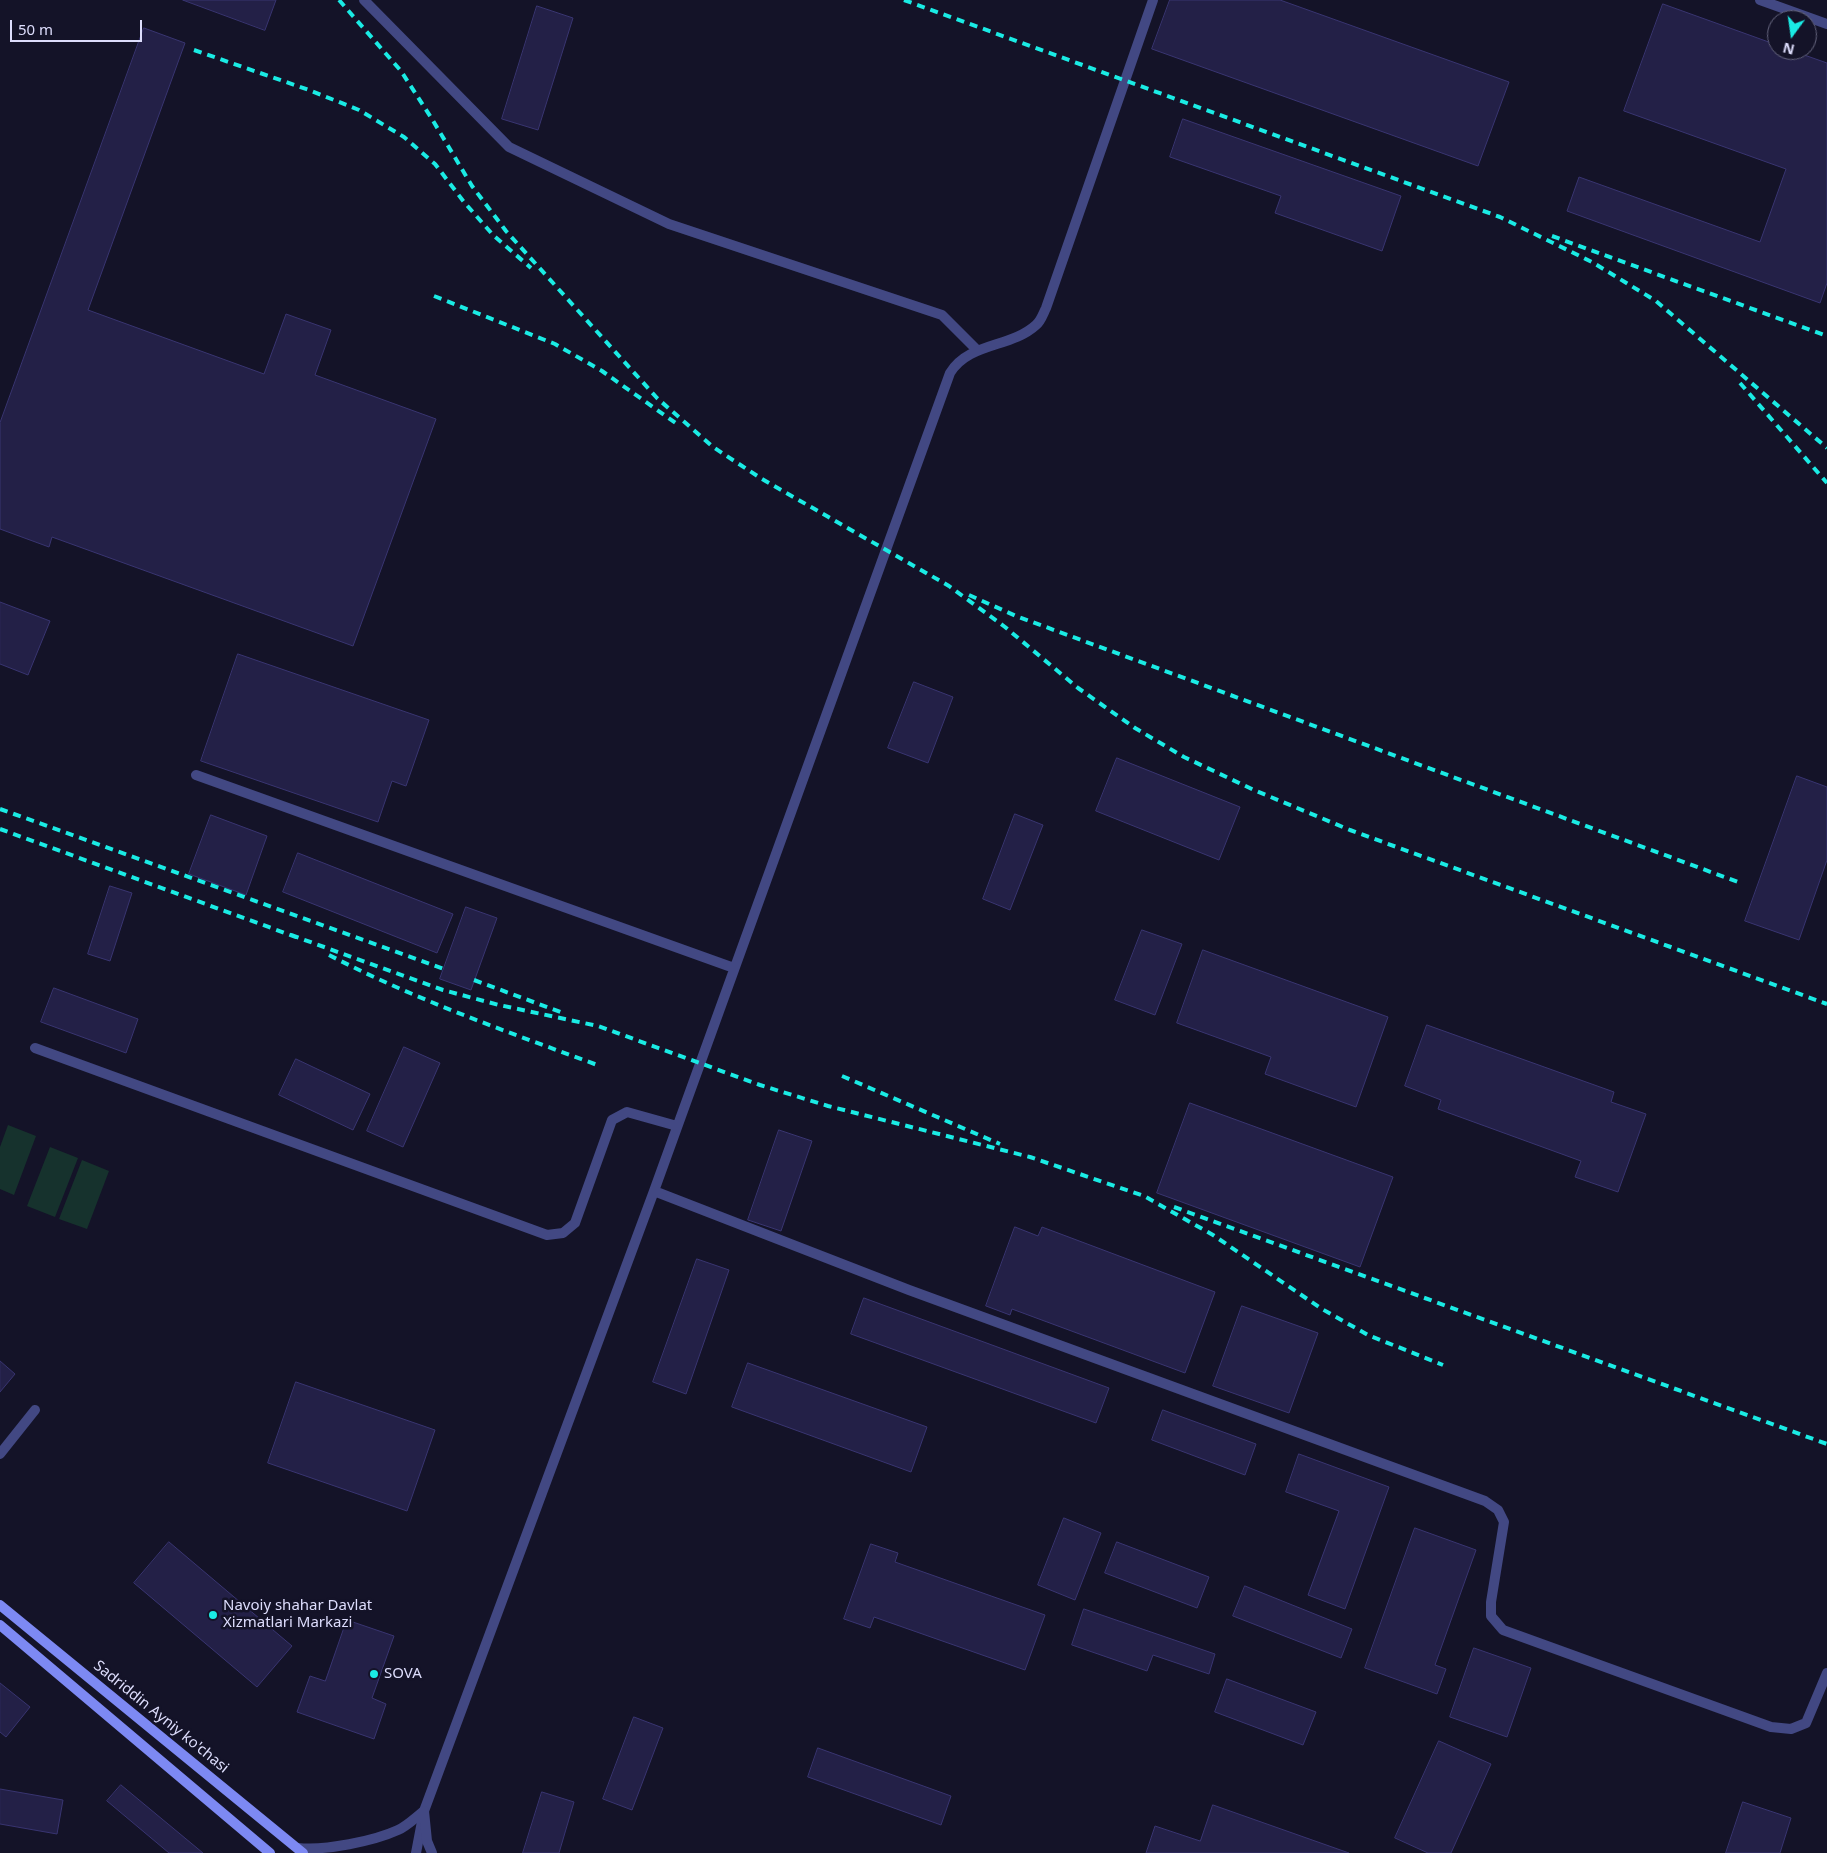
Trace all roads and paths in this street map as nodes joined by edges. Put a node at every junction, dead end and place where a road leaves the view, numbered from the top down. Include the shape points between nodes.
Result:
1 (364, 0) edge
2 (1153, 0) edge
3 (1760, 0) edge
4 (1827, 24) edge
5 (976, 350) junction
6 (196, 775) dead end
7 (734, 968) junction
8 (35, 1048) dead end
9 (677, 1126) junction
10 (654, 1191) junction
11 (35, 1410) dead end
12 (0, 1454) edge
13 (0, 1604) edge
14 (0, 1625) edge
15 (1827, 1673) edge
16 (424, 1811) junction
17 (301, 1851) edge
18 (270, 1853) edge
19 (416, 1853) edge
20 (432, 1853) edge

1 - 5 street via 509,147 669,224 942,316
2 - 5 street via 1046,308 1038,323 1024,334
3 - 4 street
5 - 7 street via 954,365 950,373
6 - 7 street
7 - 9 street
8 - 9 street via 547,1235 563,1233 575,1223 612,1120 628,1112
9 - 10 street
10 - 15 street via 918,1294 1485,1501 1498,1510 1504,1522 1490,1602 1491,1616 1503,1630 1770,1727 1791,1729 1806,1723
10 - 16 street
11 - 12 street
13 - 17 main road, Sadriddin Ayniy ko'chasi
14 - 18 main road
16 - 17 street via 400,1830
16 - 19 street
16 - 20 street via 427,1841

